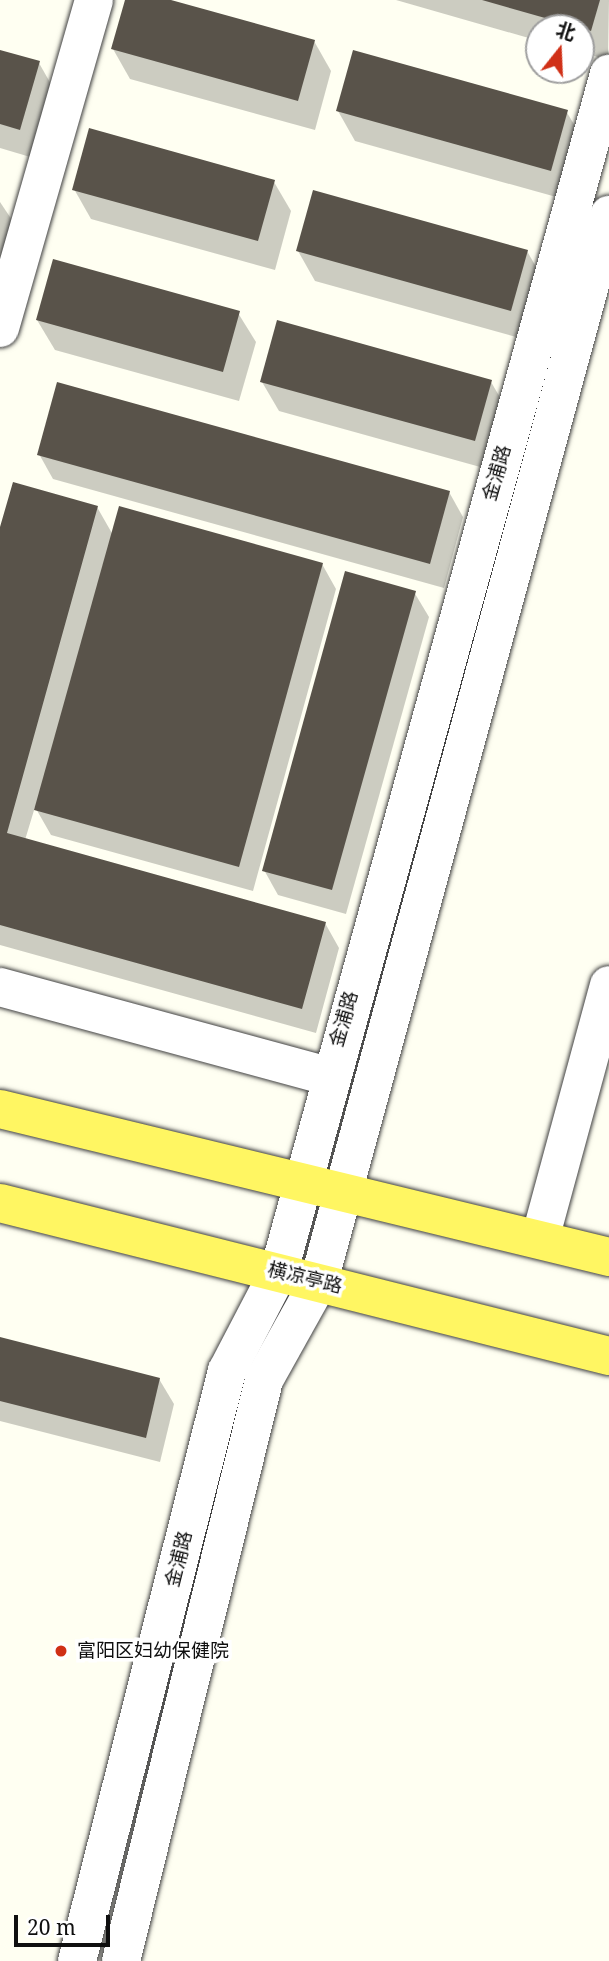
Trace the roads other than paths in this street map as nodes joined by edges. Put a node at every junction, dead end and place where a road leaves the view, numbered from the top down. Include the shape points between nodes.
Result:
1 (94, 0) edge
2 (609, 74) edge
3 (609, 215) edge
4 (0, 328) edge
5 (609, 985) edge
6 (0, 987) edge
7 (328, 1076) junction
8 (0, 1109) edge
9 (300, 1181) junction
10 (343, 1192) junction
11 (0, 1203) edge
12 (540, 1239) junction
13 (609, 1257) edge
14 (279, 1271) junction
15 (319, 1281) junction
16 (609, 1356) edge
17 (77, 1961) edge
18 (121, 1961) edge

1 - 4 street
2 - 7 street, 金浦路
3 - 10 street, 金浦路
5 - 12 street
6 - 7 street
7 - 9 street, 金浦路
8 - 9 main road
9 - 10 main road
9 - 14 street, 金浦路
10 - 12 main road
10 - 15 street, 金浦路
11 - 14 main road, 横凉亭路
12 - 13 main road
14 - 15 main road, 横凉亭路
14 - 17 street, 金浦路 via 227,1371
15 - 16 main road, 横凉亭路
15 - 18 street, 金浦路 via 264,1380

